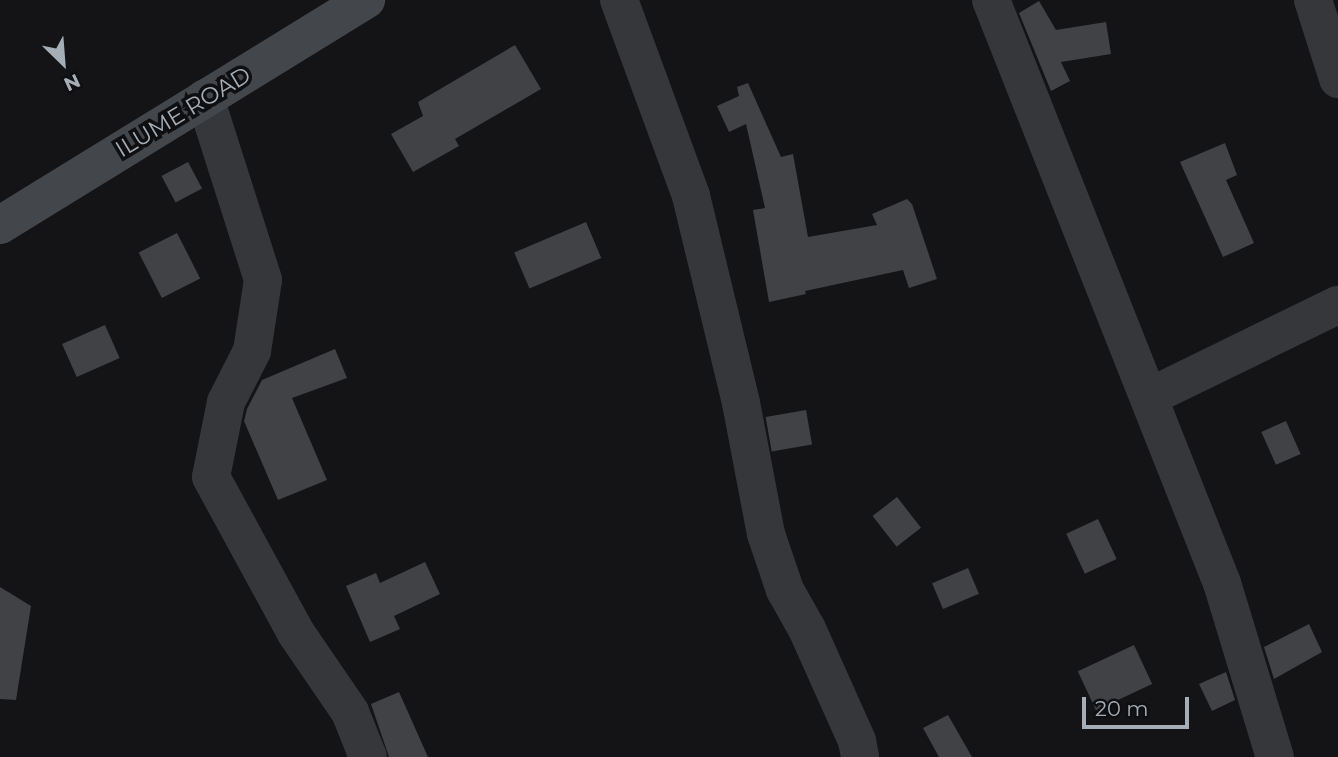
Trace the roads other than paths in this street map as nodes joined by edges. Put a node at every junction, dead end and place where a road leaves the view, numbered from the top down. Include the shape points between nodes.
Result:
1 (366, 0) edge
2 (619, 0) edge
3 (991, 0) edge
4 (1313, 0) edge
5 (1338, 79) edge
6 (205, 98) junction
7 (0, 225) edge
8 (1338, 305) edge
9 (1150, 397) junction
10 (368, 757) edge
11 (860, 757) edge
12 (1275, 757) edge

1 - 6 street, ILUME ROAD
2 - 11 street via 691,196 741,403 766,534 785,590 807,629
3 - 9 street
4 - 5 street
6 - 7 street, ILUME ROAD
6 - 10 street via 263,280 252,351 226,402 211,477 296,632 350,712
8 - 9 street
9 - 12 street via 1222,583

